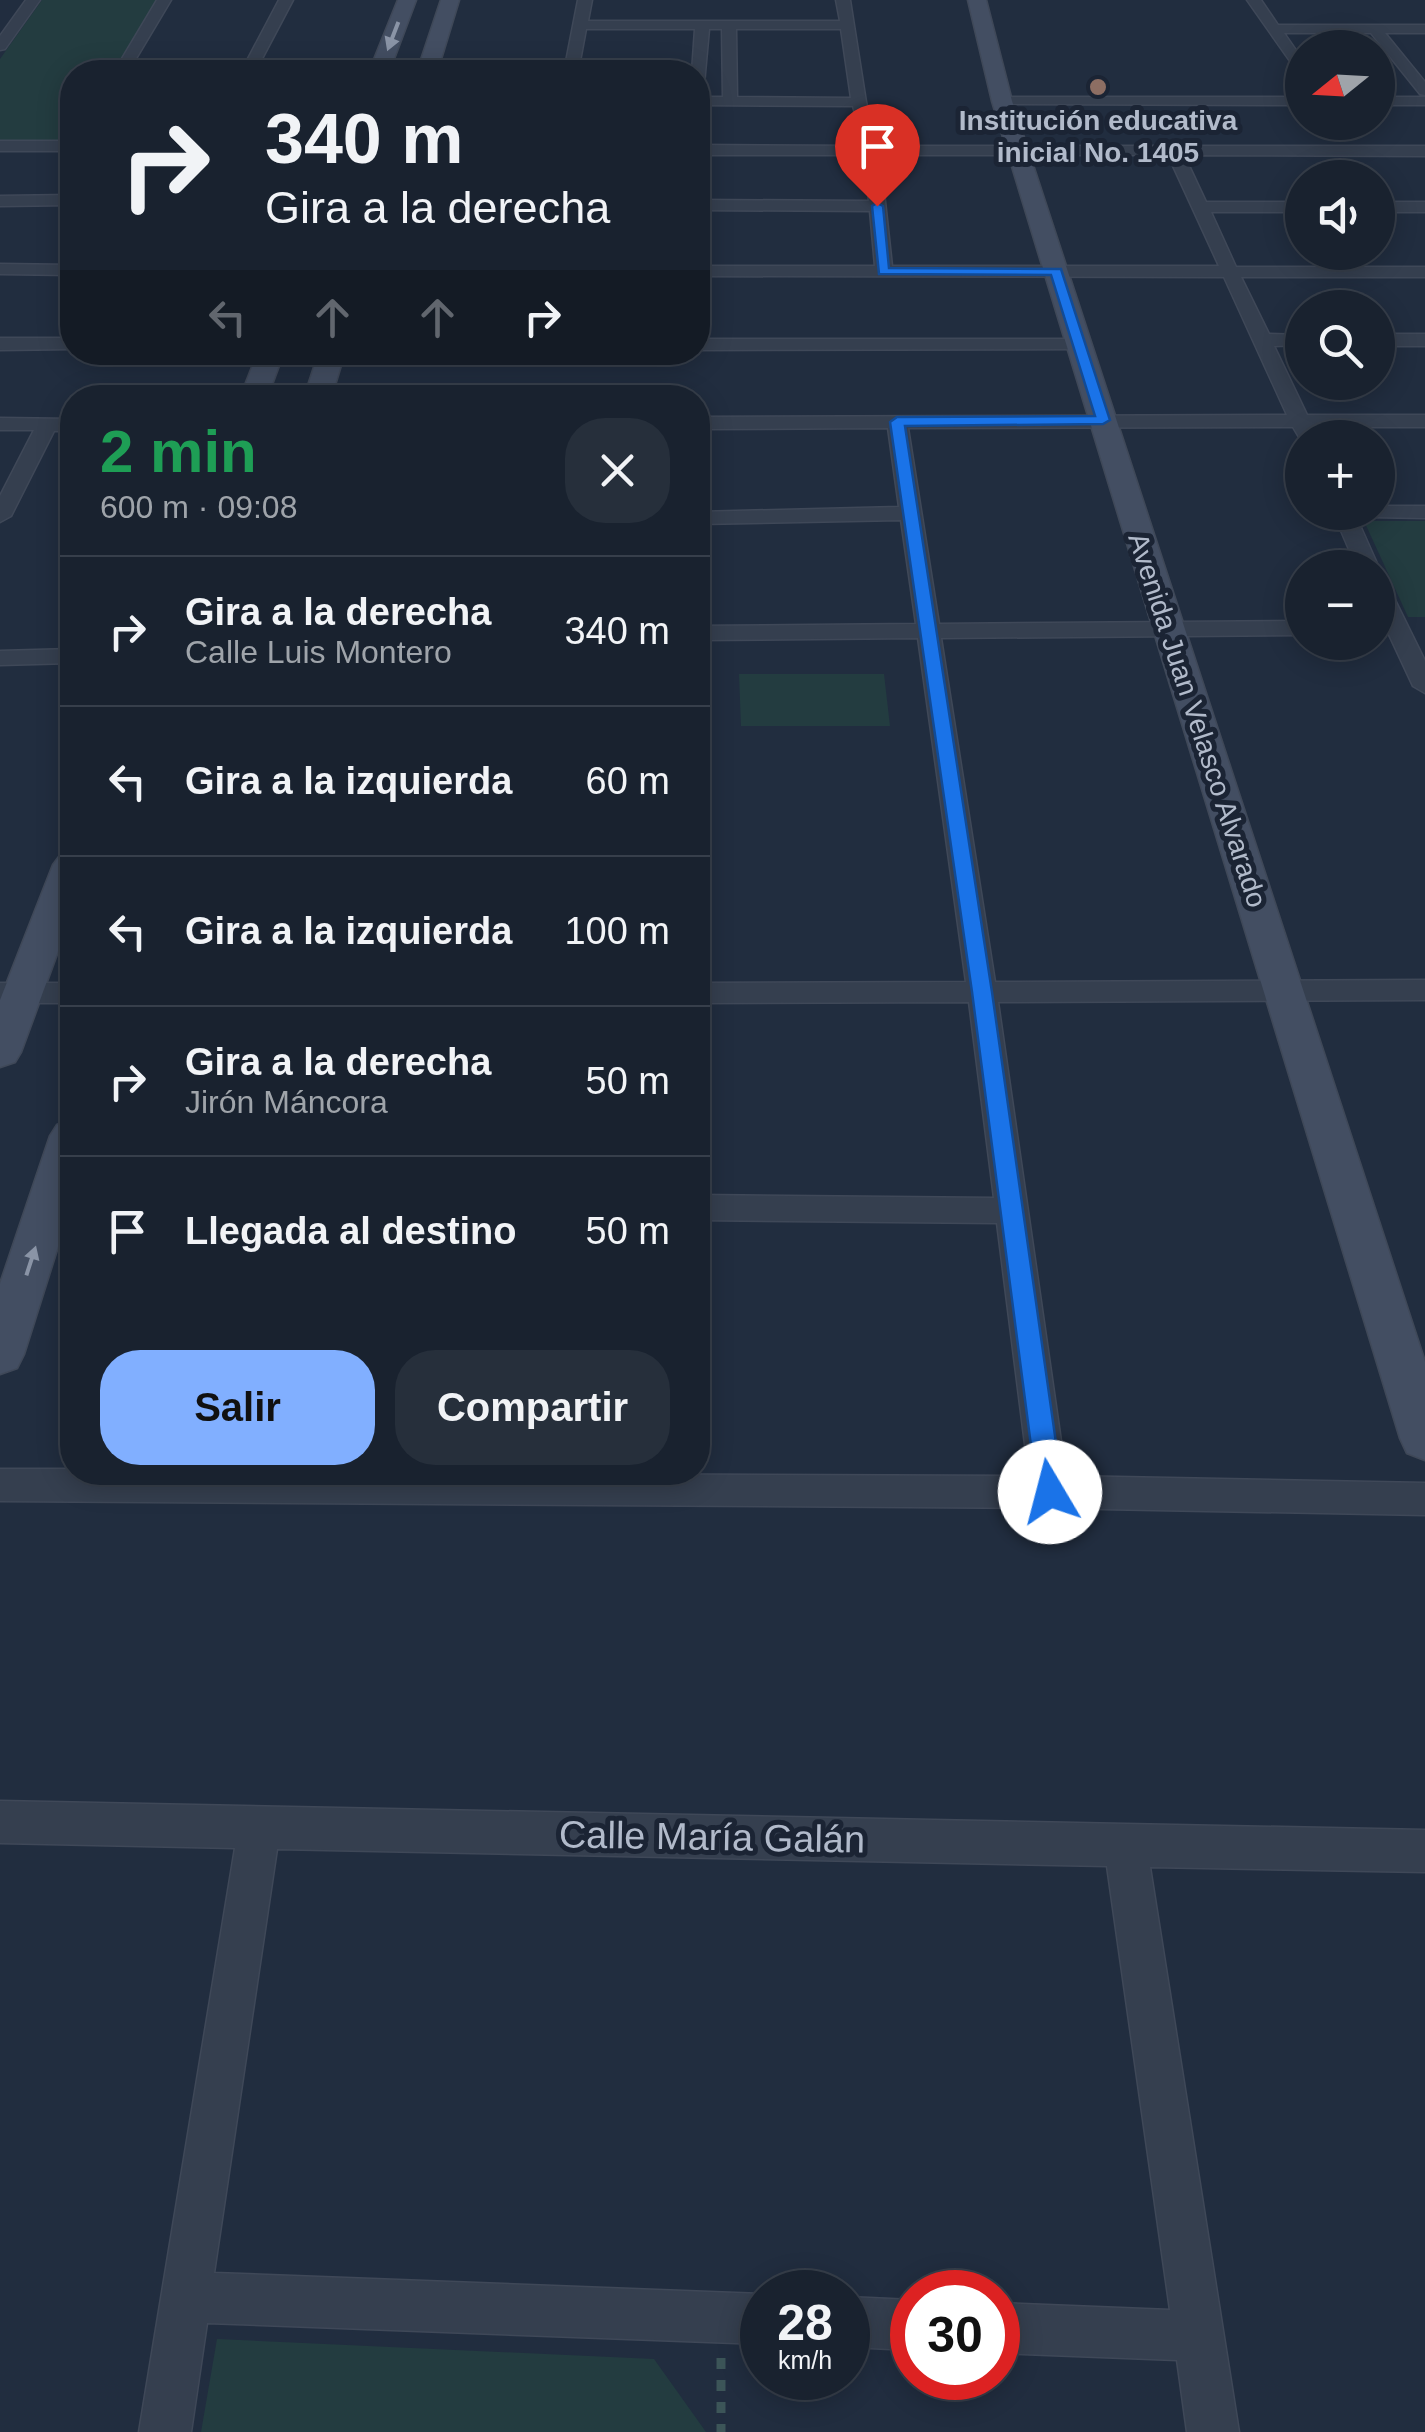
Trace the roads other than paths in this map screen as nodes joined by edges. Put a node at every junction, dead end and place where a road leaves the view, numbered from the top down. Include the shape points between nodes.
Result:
1 (33, 0) edge
2 (164, 0) edge
3 (286, 0) edge
4 (407, 0) edge
5 (450, 0) edge
6 (585, 0) edge
7 (843, 0) edge
8 (977, 0) edge
9 (1254, 0) edge
10 (580, 24) junction
11 (702, 25) junction
12 (729, 25) junction
13 (846, 26) junction
14 (1273, 29) junction
15 (1375, 29) junction
16 (1425, 29) edge
17 (1285, 45) edge
18 (0, 46) edge
19 (128, 60) edge
20 (254, 60) edge
21 (383, 60) edge
22 (431, 60) edge
23 (573, 60) edge
24 (700, 60) edge
25 (1425, 92) edge
26 (710, 101) edge
27 (730, 101) junction
28 (1002, 101) junction
29 (1285, 101) edge
30 (1395, 101) edge
31 (1425, 101) edge
32 (858, 102) junction
33 (0, 146) edge
34 (60, 146) edge
35 (710, 150) edge
36 (872, 150) junction
37 (1018, 151) junction
38 (1174, 151) junction
39 (1425, 152) edge
40 (60, 200) edge
41 (0, 201) edge
42 (710, 205) edge
43 (877, 206) junction
44 (1200, 207) junction
45 (1285, 207) edge
46 (1395, 207) edge
47 (1425, 208) edge
48 (0, 269) edge
49 (60, 270) edge
50 (710, 272) edge
51 (884, 272) junction
52 (1056, 272) junction
53 (1230, 272) junction
54 (1425, 272) edge
55 (1261, 340) junction
56 (1285, 340) edge
57 (1395, 340) edge
58 (1425, 340) edge
59 (0, 344) edge
60 (60, 344) edge
61 (710, 344) edge
62 (1079, 345) junction
63 (1103, 420) junction
64 (1299, 420) edge
65 (897, 422) junction
66 (1425, 422) edge
67 (710, 423) edge
68 (0, 424) edge
69 (1395, 424) edge
70 (47, 425) junction
71 (60, 425) edge
72 (1285, 428) edge
73 (911, 512) junction
74 (1395, 512) edge
75 (1425, 512) edge
76 (0, 516) edge
77 (710, 518) edge
78 (1168, 627) junction
79 (1285, 628) edge
80 (1395, 628) edge
81 (1425, 628) edge
82 (928, 630) junction
83 (710, 632) edge
84 (1395, 640) edge
85 (60, 656) edge
86 (0, 658) edge
87 (1425, 686) edge
88 (60, 890) edge
89 (1425, 990) edge
90 (1284, 991) junction
91 (12, 992) edge
92 (982, 992) junction
93 (60, 993) edge
94 (710, 993) edge
95 (0, 1052) edge
96 (60, 1172) edge
97 (710, 1208) edge
98 (1012, 1212) junction
99 (0, 1354) edge
100 (1425, 1438) edge
101 (70, 1485) edge
102 (605, 1485) edge
103 (0, 1486) edge
104 (1050, 1492) junction
105 (1425, 1499) edge
106 (0, 1822) edge
107 (260, 1828) junction
108 (1125, 1845) junction
109 (1425, 1851) edge
110 (186, 2297) junction
111 (740, 2318) edge
112 (1020, 2329) edge
113 (1198, 2336) junction
114 (165, 2432) edge
115 (1213, 2432) edge

1 - 18 street
2 - 19 street
3 - 20 street
4 -> 21 street
5 - 22 street
6 - 10 street
7 - 13 street
8 - 28 street, Avenida Juan Velasco Alvarado
9 - 14 street
10 - 11 street
10 - 23 street
11 - 12 street
11 - 24 street
12 - 13 street
12 - 27 street
13 - 32 street
14 - 15 street
14 - 17 street
15 - 16 street
15 - 25 street
26 - 27 street
27 - 32 street
28 - 29 street
28 - 37 street, Avenida Juan Velasco Alvarado
30 - 31 street
32 - 36 street
33 - 34 street
35 - 36 street
36 - 37 street
36 - 43 street
37 - 38 street
37 - 52 street, Avenida Juan Velasco Alvarado
38 - 39 street
38 - 44 street
40 - 41 street
42 - 43 street
43 - 51 street
44 - 45 street
44 - 53 street
46 - 47 street
48 - 49 street
50 - 51 street
51 - 52 street
52 - 53 street
52 - 62 street, Avenida Juan Velasco Alvarado
53 - 54 street
53 - 55 street
55 - 56 street
55 - 64 street
57 - 58 street
59 - 60 street
61 - 62 street
62 - 63 street, Avenida Juan Velasco Alvarado
63 - 65 street
63 - 72 street
63 - 78 street, Avenida Juan Velasco Alvarado
65 - 67 street
65 - 73 street
66 - 69 street
68 - 70 street
70 - 71 street
70 - 76 street
73 - 77 street
73 - 82 street
74 - 75 street
78 - 79 street
78 - 82 street
78 - 90 street, Avenida Juan Velasco Alvarado
80 - 81 street
82 - 83 street
82 - 92 street
84 - 87 street
85 - 86 street
88 - 91 street
89 - 90 street
90 - 92 street
90 - 100 street, Avenida Juan Velasco Alvarado
91 - 93 street
91 - 95 street
92 - 94 street
92 - 98 street
99 -> 96 street
97 - 98 street
98 - 104 street
101 - 103 street
102 - 104 street
104 - 105 street
106 - 107 street, Calle María Galán
107 - 108 street, Calle María Galán
107 - 110 street
108 - 109 street, Calle María Galán
108 - 113 street
110 - 111 street
110 - 114 street
112 - 113 street
113 - 115 street

